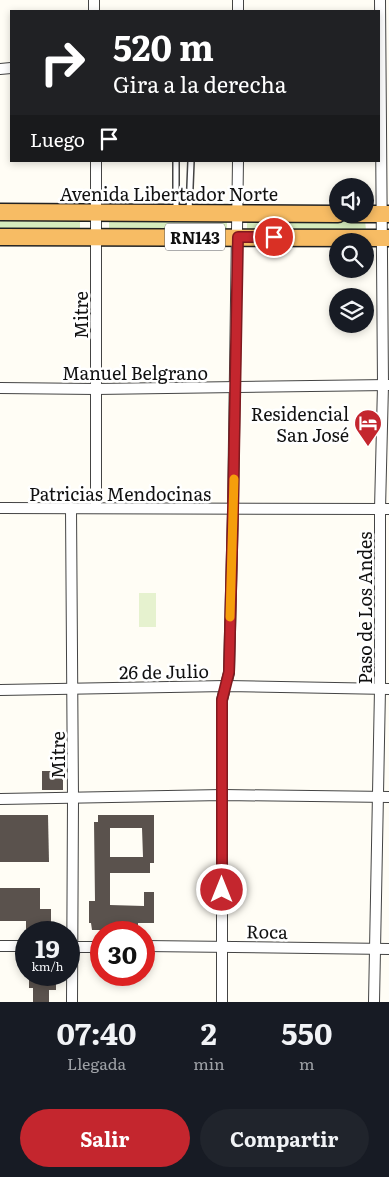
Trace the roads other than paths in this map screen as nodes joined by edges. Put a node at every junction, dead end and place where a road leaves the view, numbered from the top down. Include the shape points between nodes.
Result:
1 (380, 92) edge
2 (96, 162) edge
3 (176, 162) edge
4 (191, 162) edge
5 (238, 162) edge
6 (0, 212) edge
7 (97, 212) junction
8 (182, 212) junction
9 (237, 213) junction
10 (329, 214) edge
11 (385, 214) edge
12 (96, 236) junction
13 (0, 237) edge
14 (238, 237) junction
15 (385, 238) edge
16 (386, 385) edge
17 (0, 388) edge
18 (235, 388) junction
19 (96, 389) junction
20 (0, 508) edge
21 (71, 508) junction
22 (96, 508) junction
23 (385, 509) edge
24 (233, 510) junction
25 (226, 686) junction
26 (72, 689) junction
27 (385, 689) edge
28 (0, 690) edge
29 (223, 796) junction
30 (377, 797) junction
31 (389, 797) edge
32 (0, 799) edge
33 (73, 799) junction
34 (71, 921) edge
35 (0, 946) edge
36 (15, 946) edge
37 (155, 946) edge
38 (222, 946) junction
39 (374, 949) junction
40 (389, 949) edge
41 (71, 986) edge
42 (72, 1002) edge
43 (222, 1002) edge
44 (374, 1002) edge

1 - 11 street, Paso de Los Andes
2 - 7 street, Mitre
3 - 8 lane
4 - 8 lane
5 - 9 street
6 - 7 highway, Avenida Libertador Norte / RN143
7 - 8 highway, Avenida Libertador Norte / RN143
7 - 12 street, Mitre
8 - 9 highway, Avenida Libertador Norte / RN143
9 - 10 highway, Avenida Libertador Norte / RN143
9 - 14 street
11 - 15 street, Paso de Los Andes
12 - 13 highway, RN143
12 - 14 highway, RN143
12 - 19 street, Mitre
14 - 15 highway, RN143
14 - 18 street
15 - 16 street, Paso de Los Andes
16 - 18 street, Manuel Belgrano
16 - 23 street, Paso de Los Andes
17 - 19 street, Manuel Belgrano
18 - 19 street, Manuel Belgrano
18 - 24 street
19 - 22 street, Mitre
20 - 21 street, Patricias Mendocinas
21 - 22 street, Patricias Mendocinas
21 - 26 street, Mitre
22 - 24 street, Patricias Mendocinas
23 - 24 street, Patricias Mendocinas
23 - 27 street, Paso de Los Andes
24 - 25 street
25 - 26 street, 26 de Julio
25 - 27 street, 26 de Julio
25 - 29 street via 222,700
26 - 28 street, 26 de Julio
26 - 33 street, Mitre
27 - 30 street, Paso de Los Andes
29 - 30 street
29 - 33 street
29 - 38 street
30 - 31 street
30 - 39 street, Paso de Los Andes
32 - 33 street
33 - 34 street, Mitre
35 - 36 street
37 - 38 street, Roca
38 - 39 street, Roca
38 - 43 street
39 - 40 street, Roca
39 - 44 street, Paso de Los Andes
41 - 42 street, Mitre

